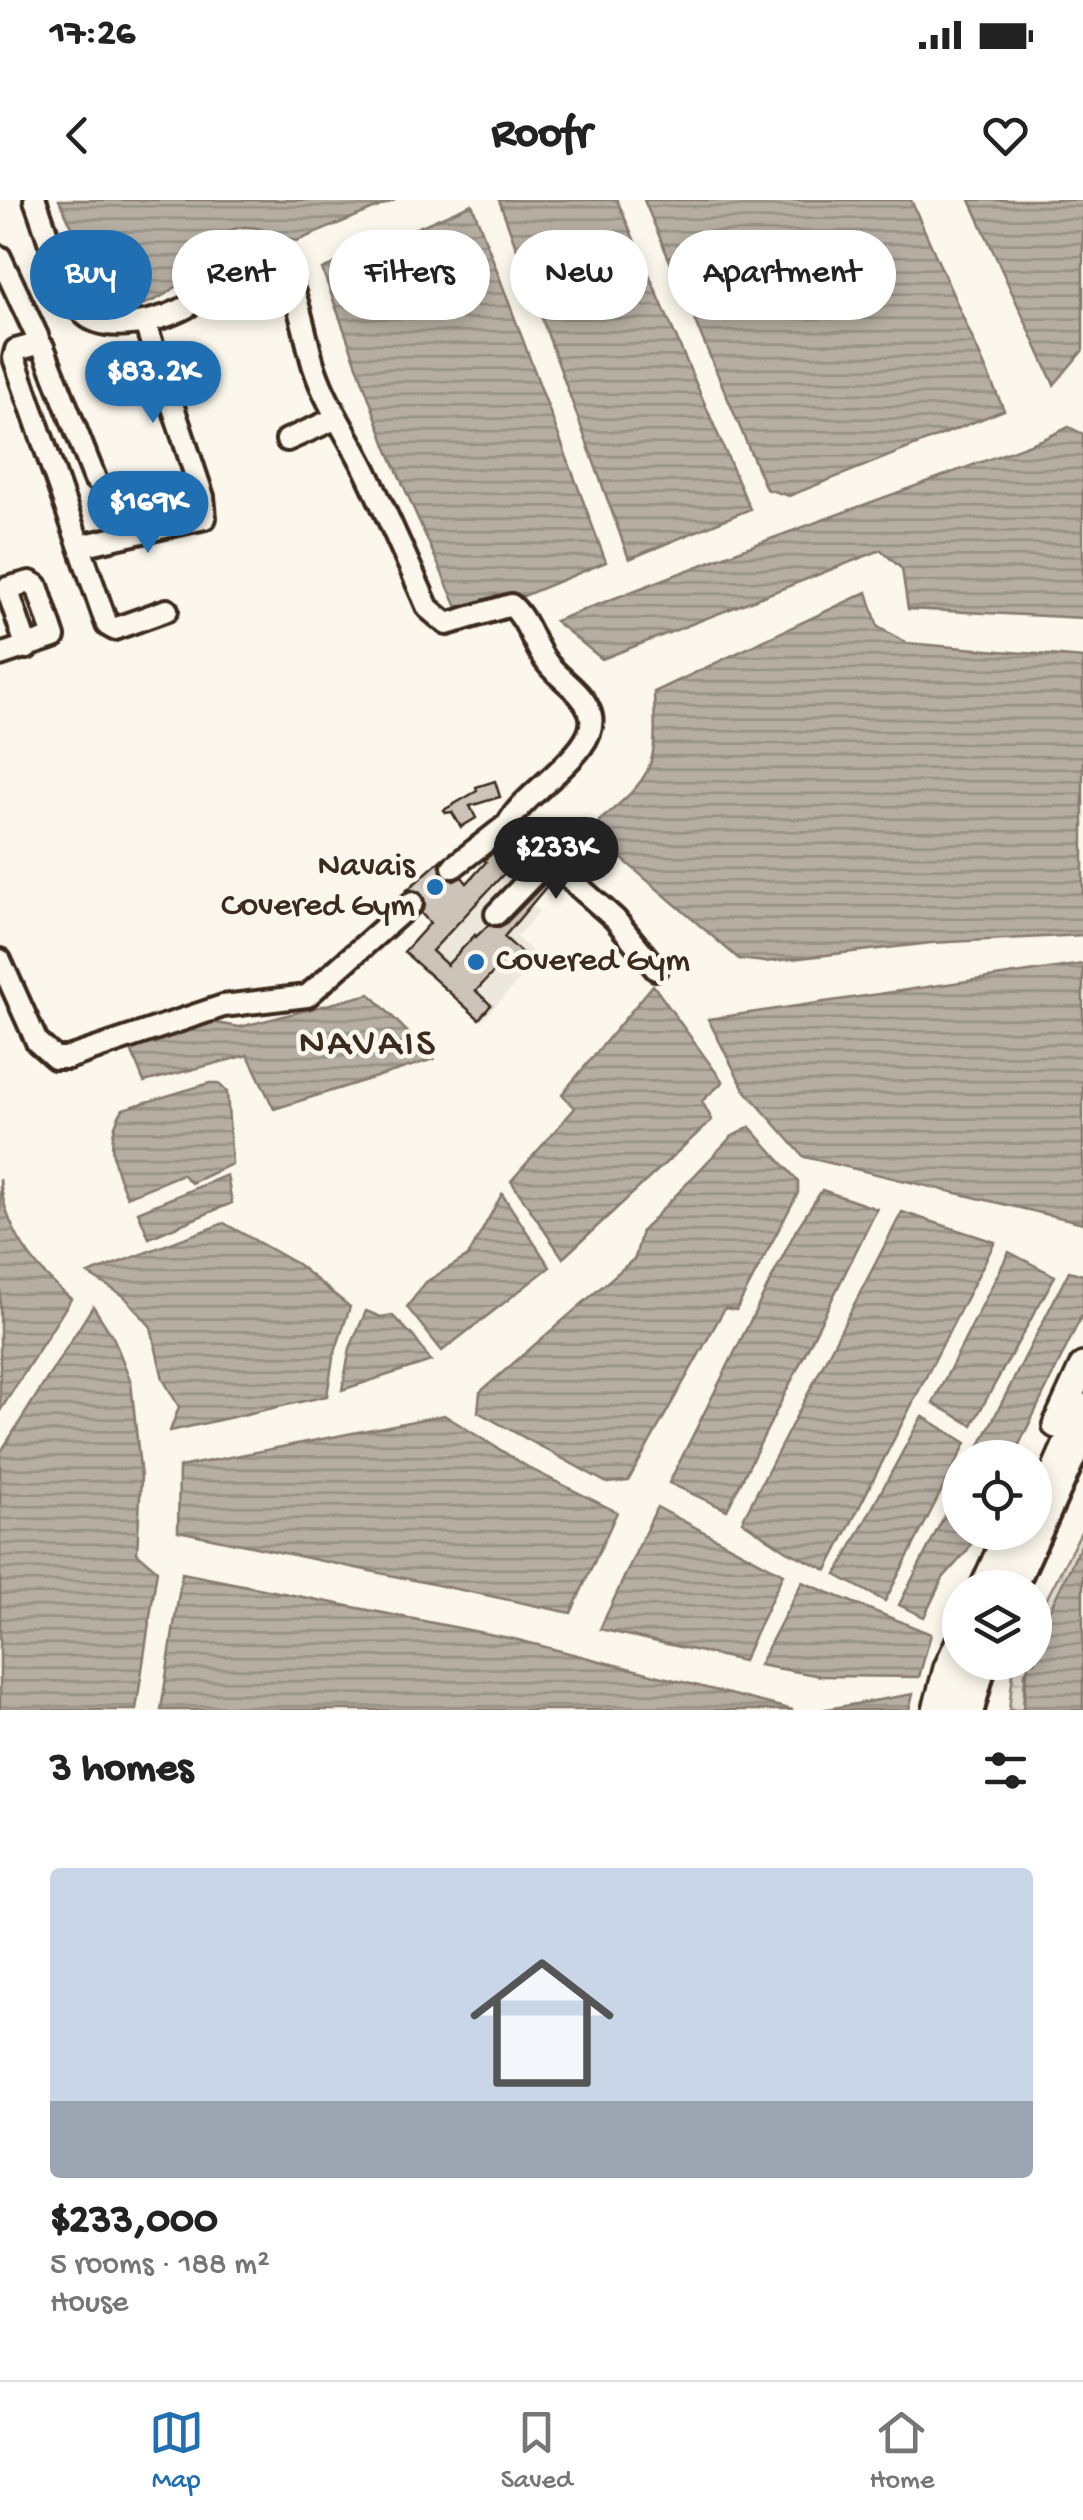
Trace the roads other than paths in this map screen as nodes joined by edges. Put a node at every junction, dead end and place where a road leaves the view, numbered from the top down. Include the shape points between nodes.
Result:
1 (35, 200) edge
2 (0, 257) edge
3 (145, 323) junction
4 (37, 342) junction
5 (337, 418) junction
6 (287, 440) dead end
7 (96, 479) dead end
8 (80, 546) junction
9 (167, 610) dead end
10 (27, 648) dead end
11 (0, 655) edge
12 (508, 824) junction
13 (548, 861) junction
14 (453, 867) tunnel mouth
15 (412, 902) tunnel mouth
16 (496, 914) dead end
17 (0, 960) edge
18 (656, 970) dead end
19 (1083, 1366) edge
20 (1083, 1407) edge
21 (1083, 1438) edge
22 (1049, 1440) edge
23 (1052, 1476) edge
24 (1024, 1570) edge
25 (958, 1680) edge
26 (964, 1680) edge
27 (969, 1680) edge
28 (936, 1710) edge
29 (957, 1710) edge
30 (972, 1710) edge

1 - 3 street via 81,311 101,324
2 - 4 street
3 - 5 street via 192,304 220,269 258,256 271,259 294,291 318,381
3 - 8 street via 205,518
4 - 7 street
4 - 8 street via 16,350 14,358
5 - 6 street
5 - 12 street via 435,618 455,624 512,605 546,661 590,711 584,745
8 - 9 street via 110,628
10 - 11 street
12 - 13 street
12 - 14 street
13 - 16 street
13 - 18 street via 615,918
15 - 17 street via 307,996 223,1006 68,1058 55,1058 37,1042
19 - 22 main road
20 - 23 main road
21 - 24 street
25 - 28 main road
26 - 29 main road
27 - 30 street

